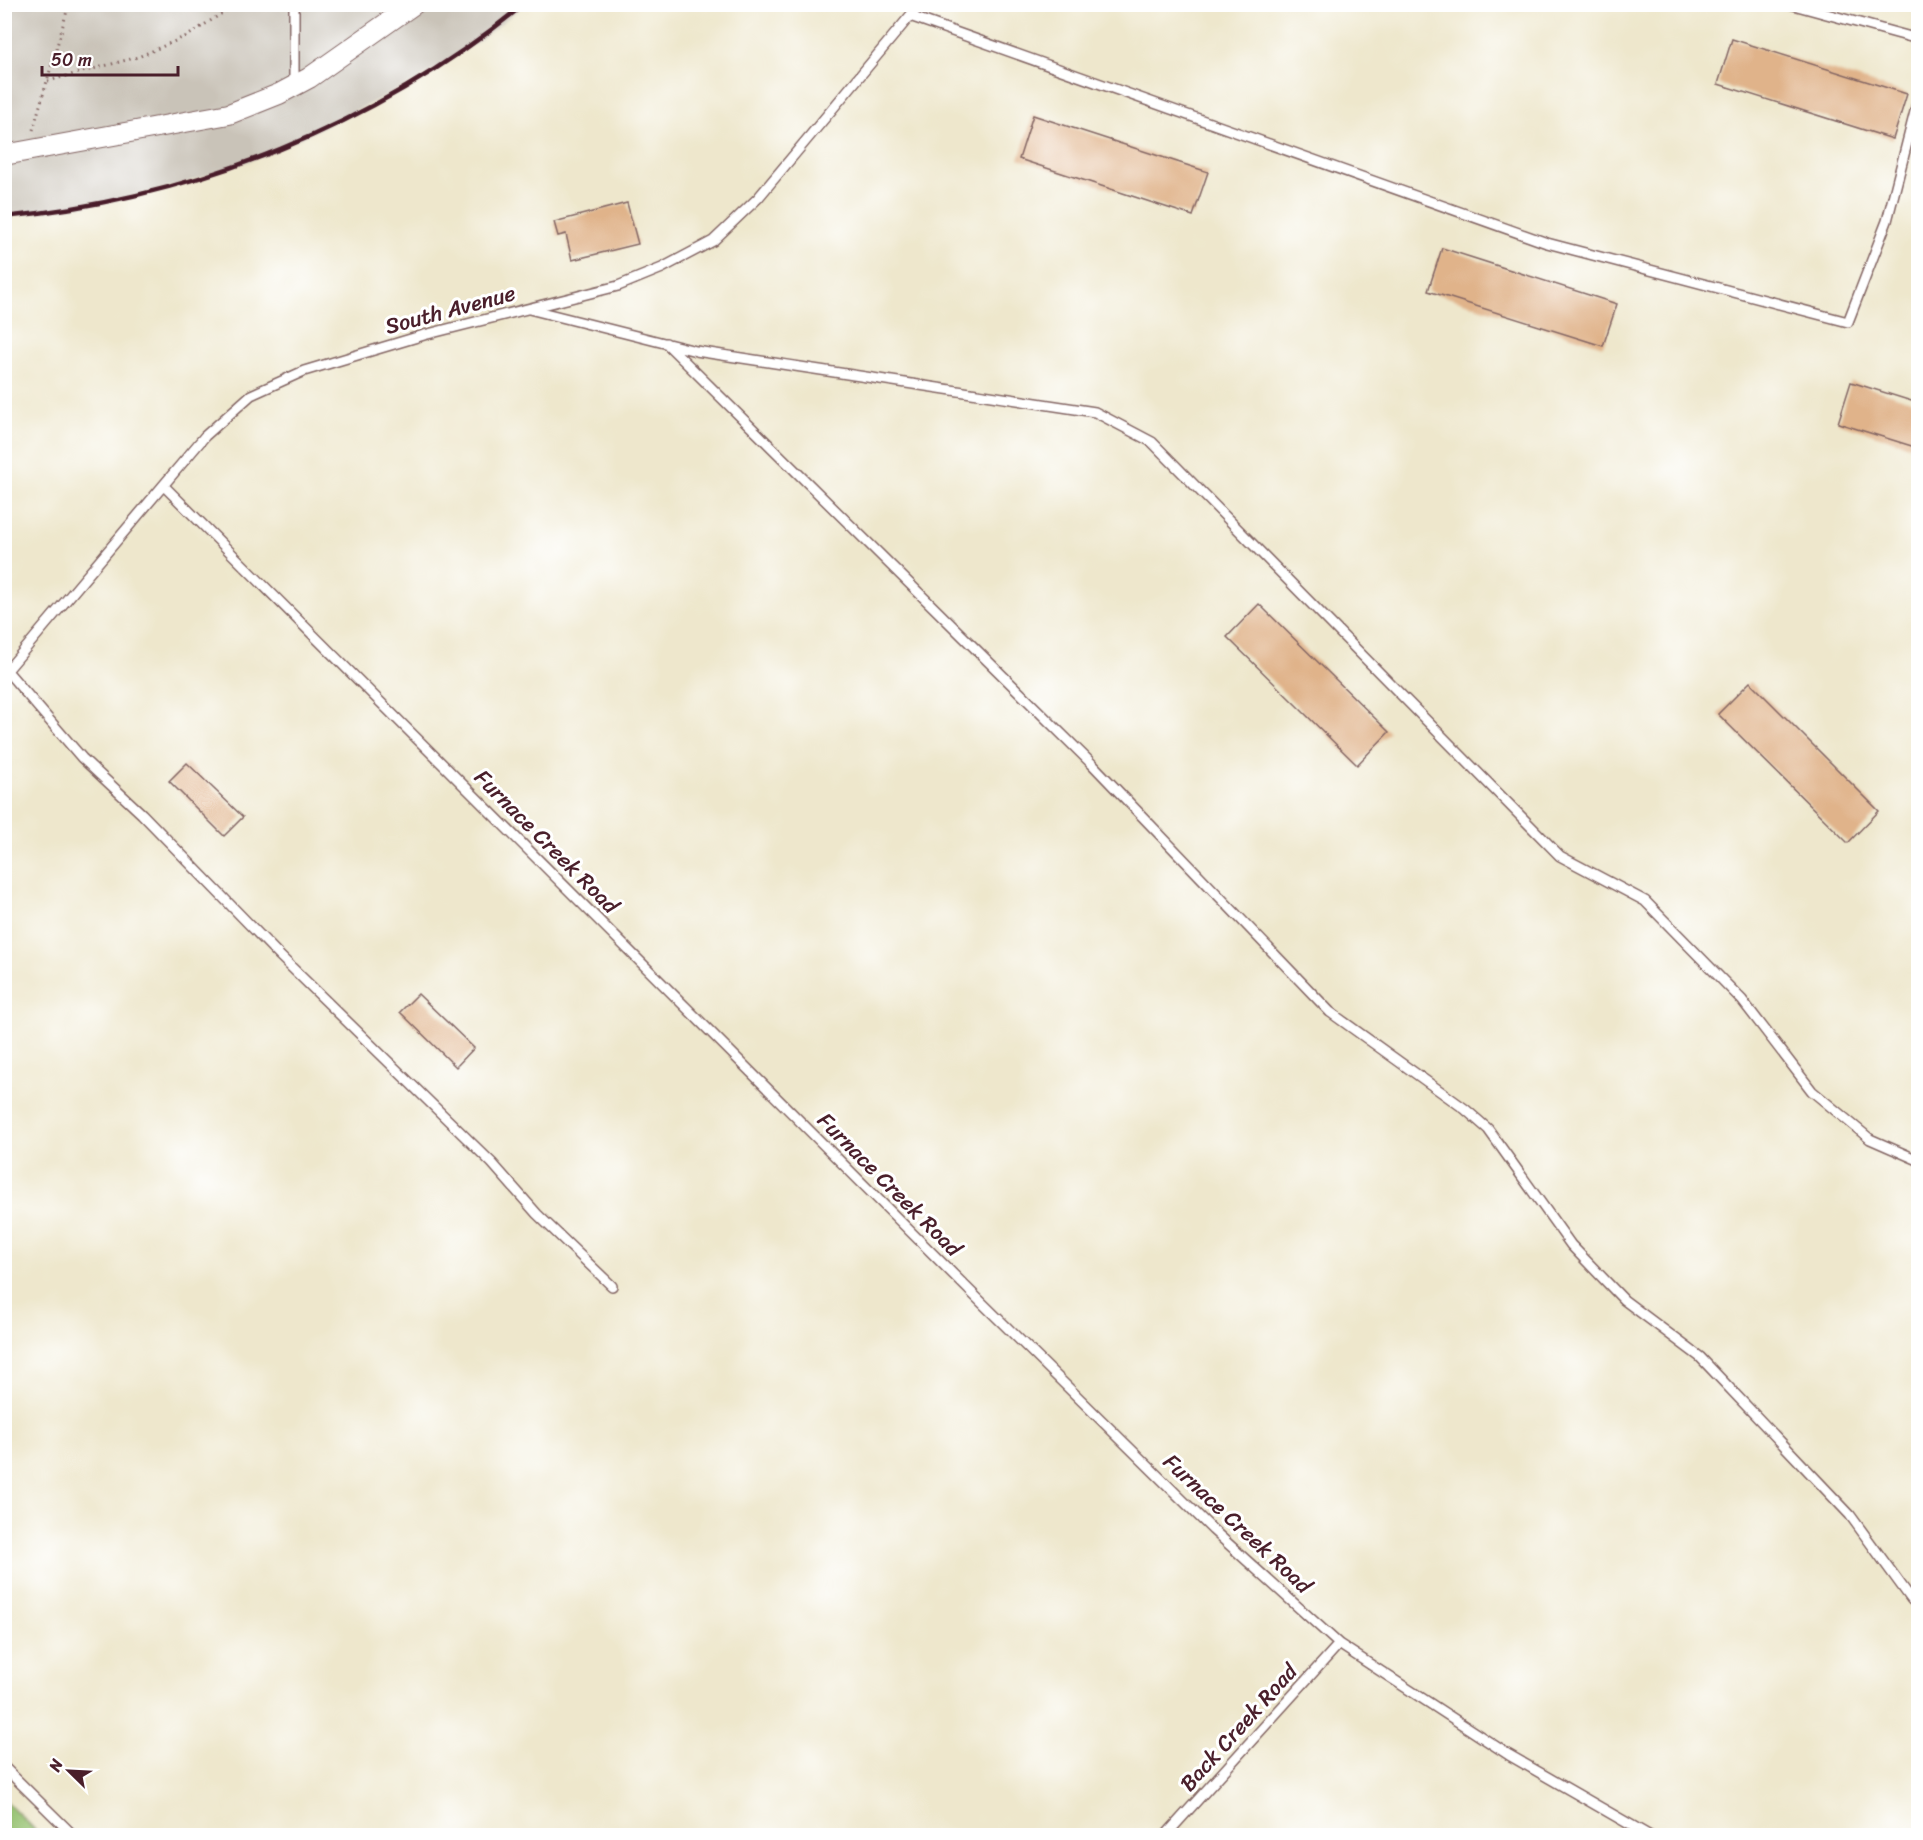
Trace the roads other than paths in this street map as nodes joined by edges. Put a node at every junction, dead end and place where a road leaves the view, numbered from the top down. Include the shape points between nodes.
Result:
1 (294, 4) edge
2 (414, 4) edge
3 (920, 4) edge
4 (1790, 4) edge
5 (910, 16) junction
6 (1918, 39) edge
7 (294, 86) junction
8 (1918, 100) edge
9 (4, 156) edge
10 (529, 309) junction
11 (666, 343) junction
12 (164, 486) junction
13 (6, 673) edge
14 (1918, 1160) edge
15 (612, 1286) dead end
16 (1918, 1604) edge
17 (1339, 1644) junction
18 (4, 1767) edge
19 (74, 1836) edge
20 (1165, 1836) edge
21 (1650, 1836) edge

1 - 7 lane
2 - 7 street
3 - 5 lane, South Avenue
4 - 6 lane
5 - 8 lane via 1547,243 1848,322 1887,221
5 - 10 lane, South Avenue via 758,198 713,241 618,286
7 - 9 street via 230,114
10 - 11 lane
10 - 12 lane, South Avenue via 304,371 251,395 205,436
11 - 14 lane via 696,351 1095,412 1152,442 1560,856 1645,901 1742,1000 1812,1091 1870,1139
11 - 16 lane via 1092,764 1330,1012 1488,1129 1571,1245 1624,1300 1700,1357 1850,1515
12 - 13 lane, South Avenue
12 - 17 lane, Furnace Creek Road via 970,1291 1213,1530
13 - 15 lane via 82,758
17 - 20 lane, Back Creek Road
17 - 21 lane, Furnace Creek Road via 1509,1755
18 - 19 lane

